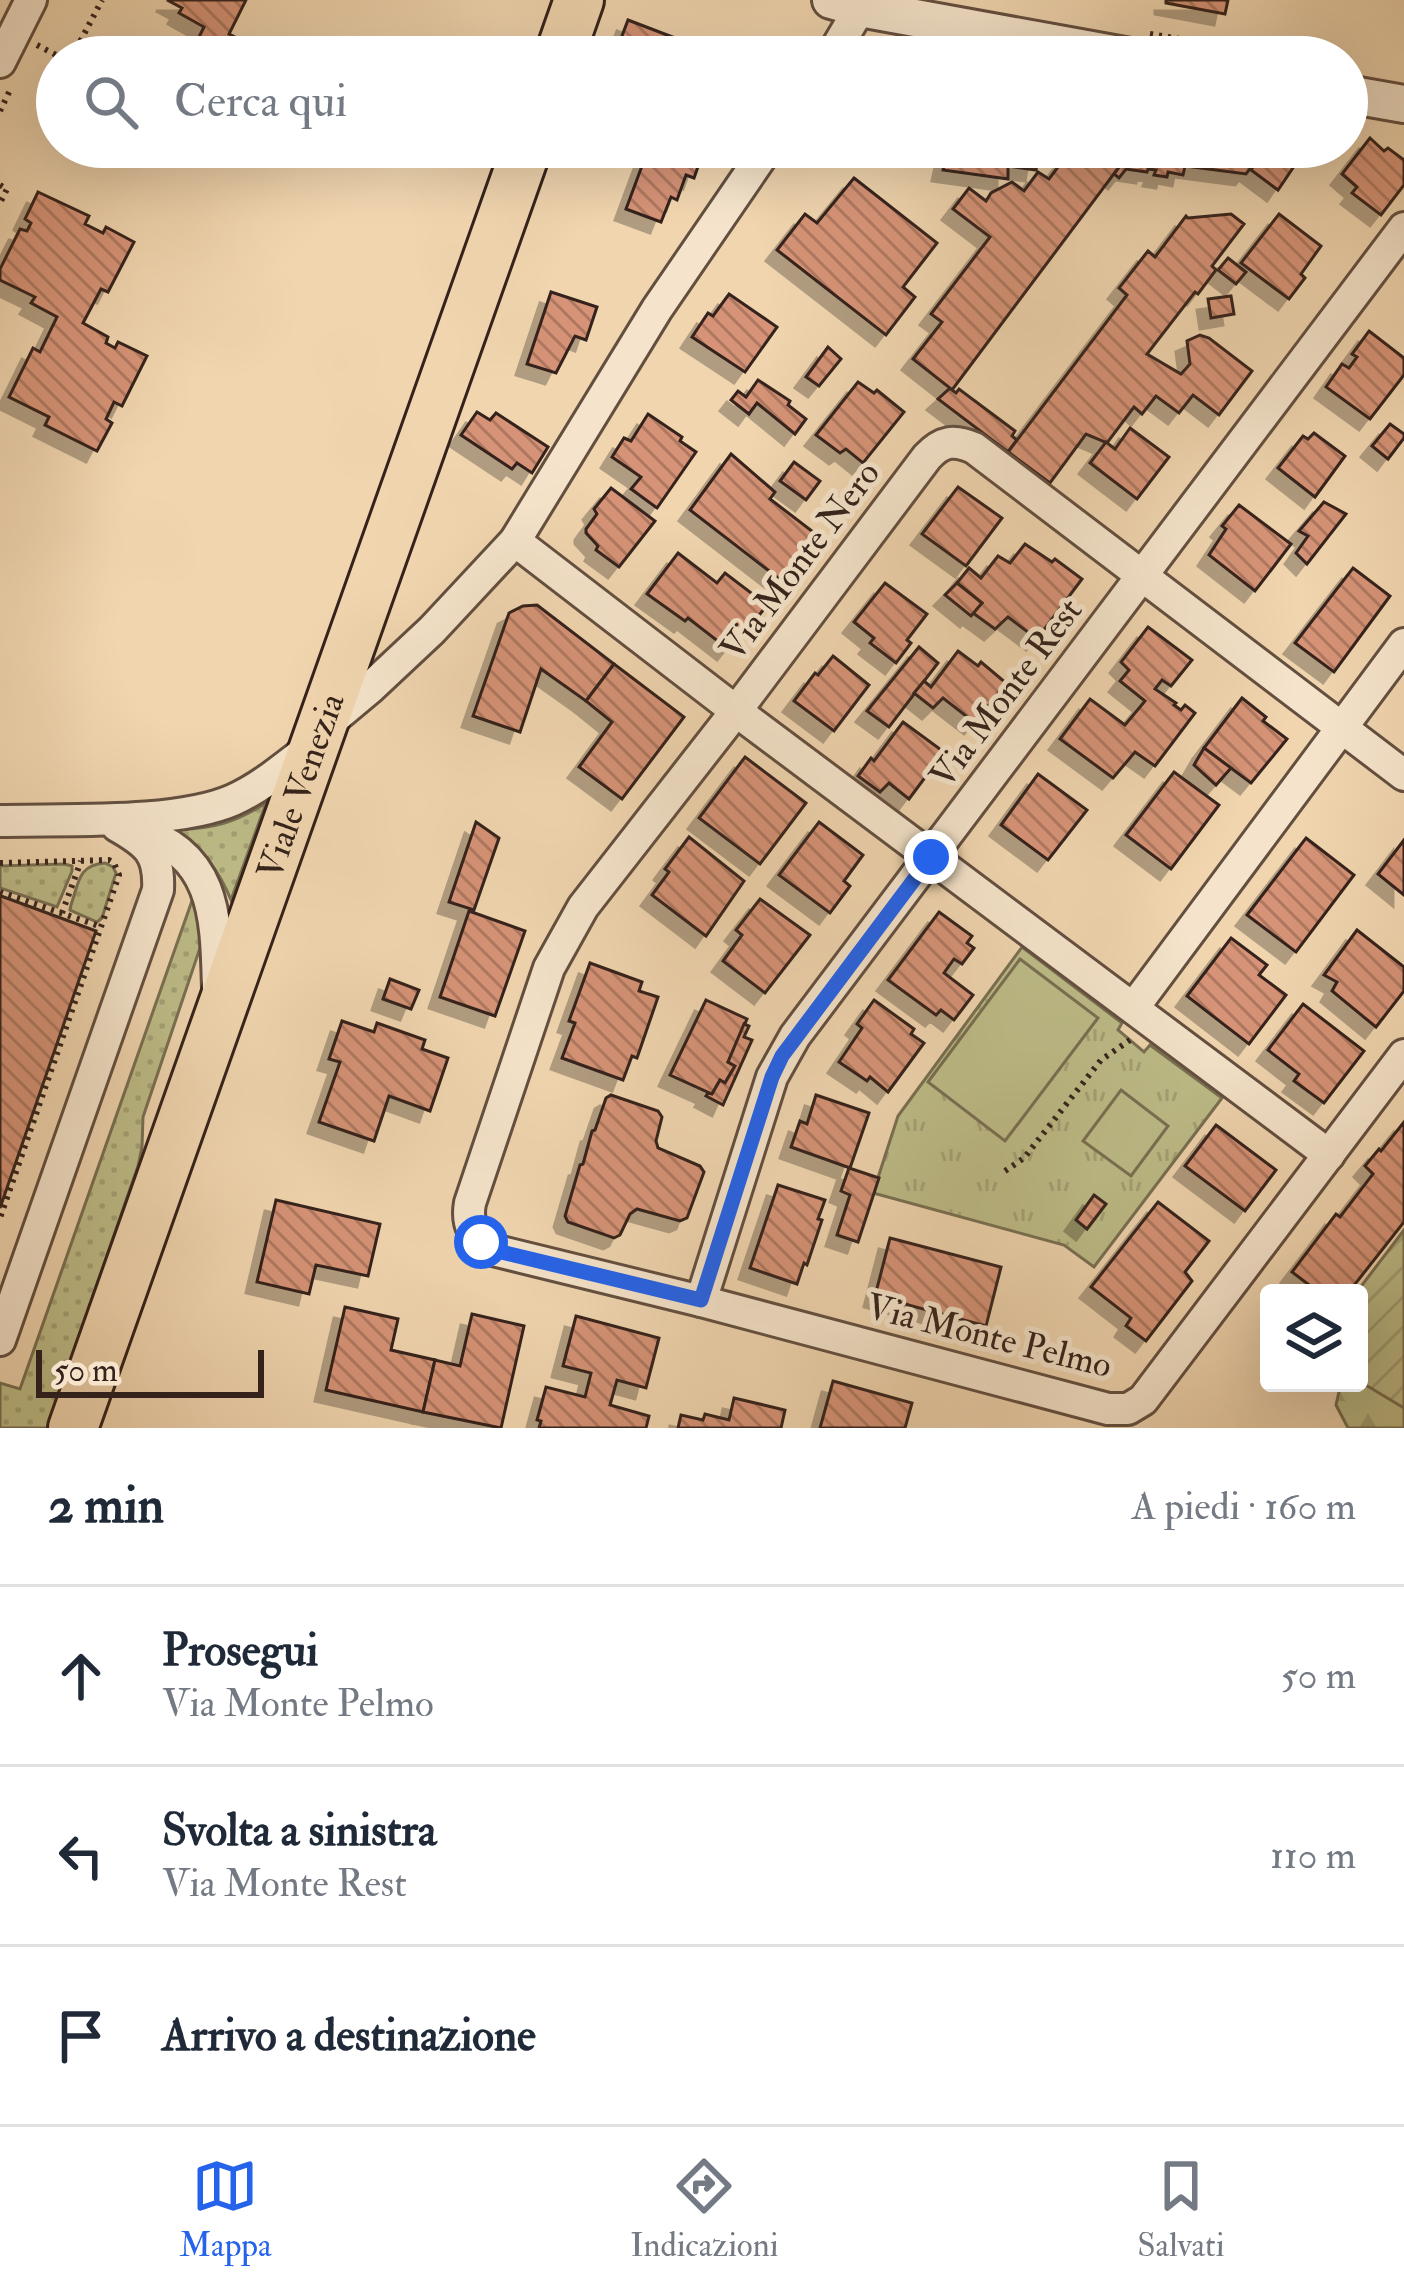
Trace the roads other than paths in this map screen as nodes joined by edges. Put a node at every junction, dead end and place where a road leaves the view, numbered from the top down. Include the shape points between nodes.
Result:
1 (32, 0) edge
2 (579, 0) edge
3 (845, 4) edge
4 (566, 36) edge
5 (837, 36) edge
6 (1017, 36) edge
7 (0, 62) edge
8 (1368, 98) edge
9 (1404, 104) edge
10 (520, 168) edge
11 (753, 168) edge
12 (1404, 228) edge
13 (515, 541) junction
14 (1143, 577) junction
15 (1404, 644) edge
16 (736, 711) junction
17 (1343, 729) junction
18 (318, 736) junction
19 (1404, 775) edge
20 (82, 819) junction
21 (0, 821) edge
22 (117, 826) junction
23 (931, 857) junction
24 (1140, 1012) junction
25 (219, 1018) junction
26 (1404, 1055) edge
27 (1329, 1156) junction
28 (472, 1231) joint
29 (701, 1300) junction
30 (0, 1340) edge
31 (73, 1428) edge

1 - 7 street
2 - 4 main road
3 - 5 street
3 - 6 street
8 - 9 street
10 - 18 main road, Viale Venezia
11 - 13 street
12 - 14 street, Via Monte Rest
13 - 16 street
13 - 18 street
14 - 16 street, Via Monte Nero via 974,448 947,442 927,457
14 - 17 street, Via Monte Nero
14 - 23 street, Via Monte Rest
15 - 17 street
16 - 23 street
16 - 28 street, Via Monte Nero via 565,937 470,1203
17 - 19 street, Via Monte Nero
17 - 24 street
18 - 20 street via 231,801 191,812
18 - 25 main road, Viale Venezia
20 - 21 street
20 - 22 street
22 - 25 street via 174,848 202,877 217,938
22 - 30 street via 148,845 158,890
23 - 24 street
23 - 29 street, Via Monte Rest via 782,1056
24 - 27 street
25 - 31 main road, Viale Venezia
26 - 27 street, Via Monte Pelmo
27 - 29 street, Via Monte Pelmo via 1143,1400 1128,1409
28 - 29 street, Via Monte Pelmo via 493,1250

